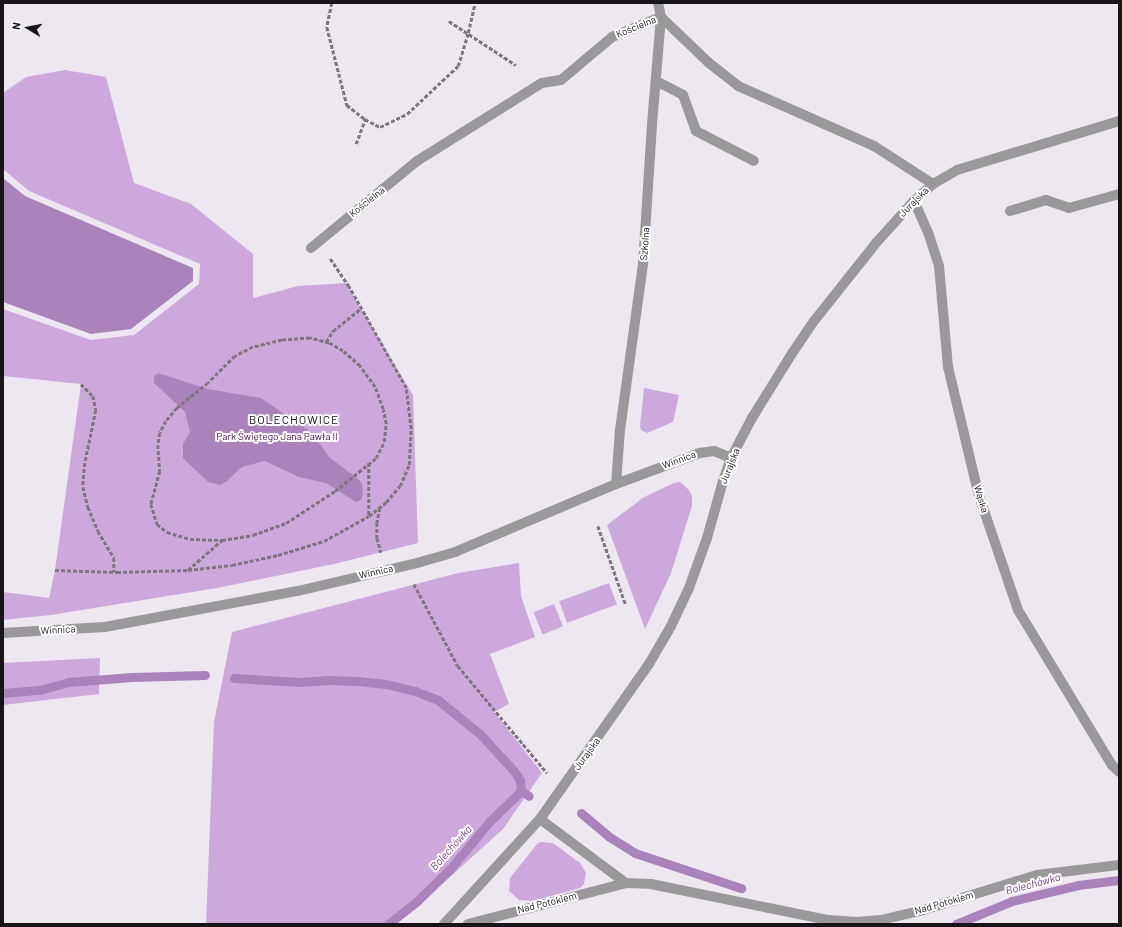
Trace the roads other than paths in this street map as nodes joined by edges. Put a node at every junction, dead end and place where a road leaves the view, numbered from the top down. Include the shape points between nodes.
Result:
1 (658, 3) edge
2 (661, 17) junction
3 (656, 81) junction
4 (1119, 121) edge
5 (754, 161) dead end
6 (933, 184) junction
7 (1119, 194) edge
8 (914, 201) junction
9 (1010, 211) dead end
10 (315, 245) road end
11 (732, 458) junction
12 (616, 484) junction
13 (3, 633) edge
14 (1119, 772) edge
15 (540, 820) junction
16 (1119, 865) edge
17 (626, 883) junction
18 (444, 924) edge
19 (468, 924) edge

1 - 2 street, Szkolna
2 - 3 street, Szkolna
2 - 6 street, Kościelna via 709,63 738,86 874,146
2 - 10 street, Kościelna via 612,37 560,80 542,83 417,161
3 - 5 street via 683,95 696,131
3 - 12 street, Szkolna via 643,264 620,430
4 - 6 street, Jurajska via 956,170
6 - 8 street, Jurajska
7 - 9 street via 1069,208 1046,200
8 - 11 street, Jurajska via 814,321 773,384
8 - 14 street, Wąska via 939,266 948,367 977,489 1018,610 1112,765
11 - 12 street, Winnica via 714,451 700,453
11 - 15 street, Jurajska via 702,552 672,626 649,664
12 - 13 street, Winnica via 455,552 417,564 298,591 105,627
15 - 17 street
15 - 18 street, Jurajska
16 - 17 street, Nad Potokiem via 1038,875 923,910 881,920 857,922 828,920 651,884
17 - 19 street, Nad Potokiem

